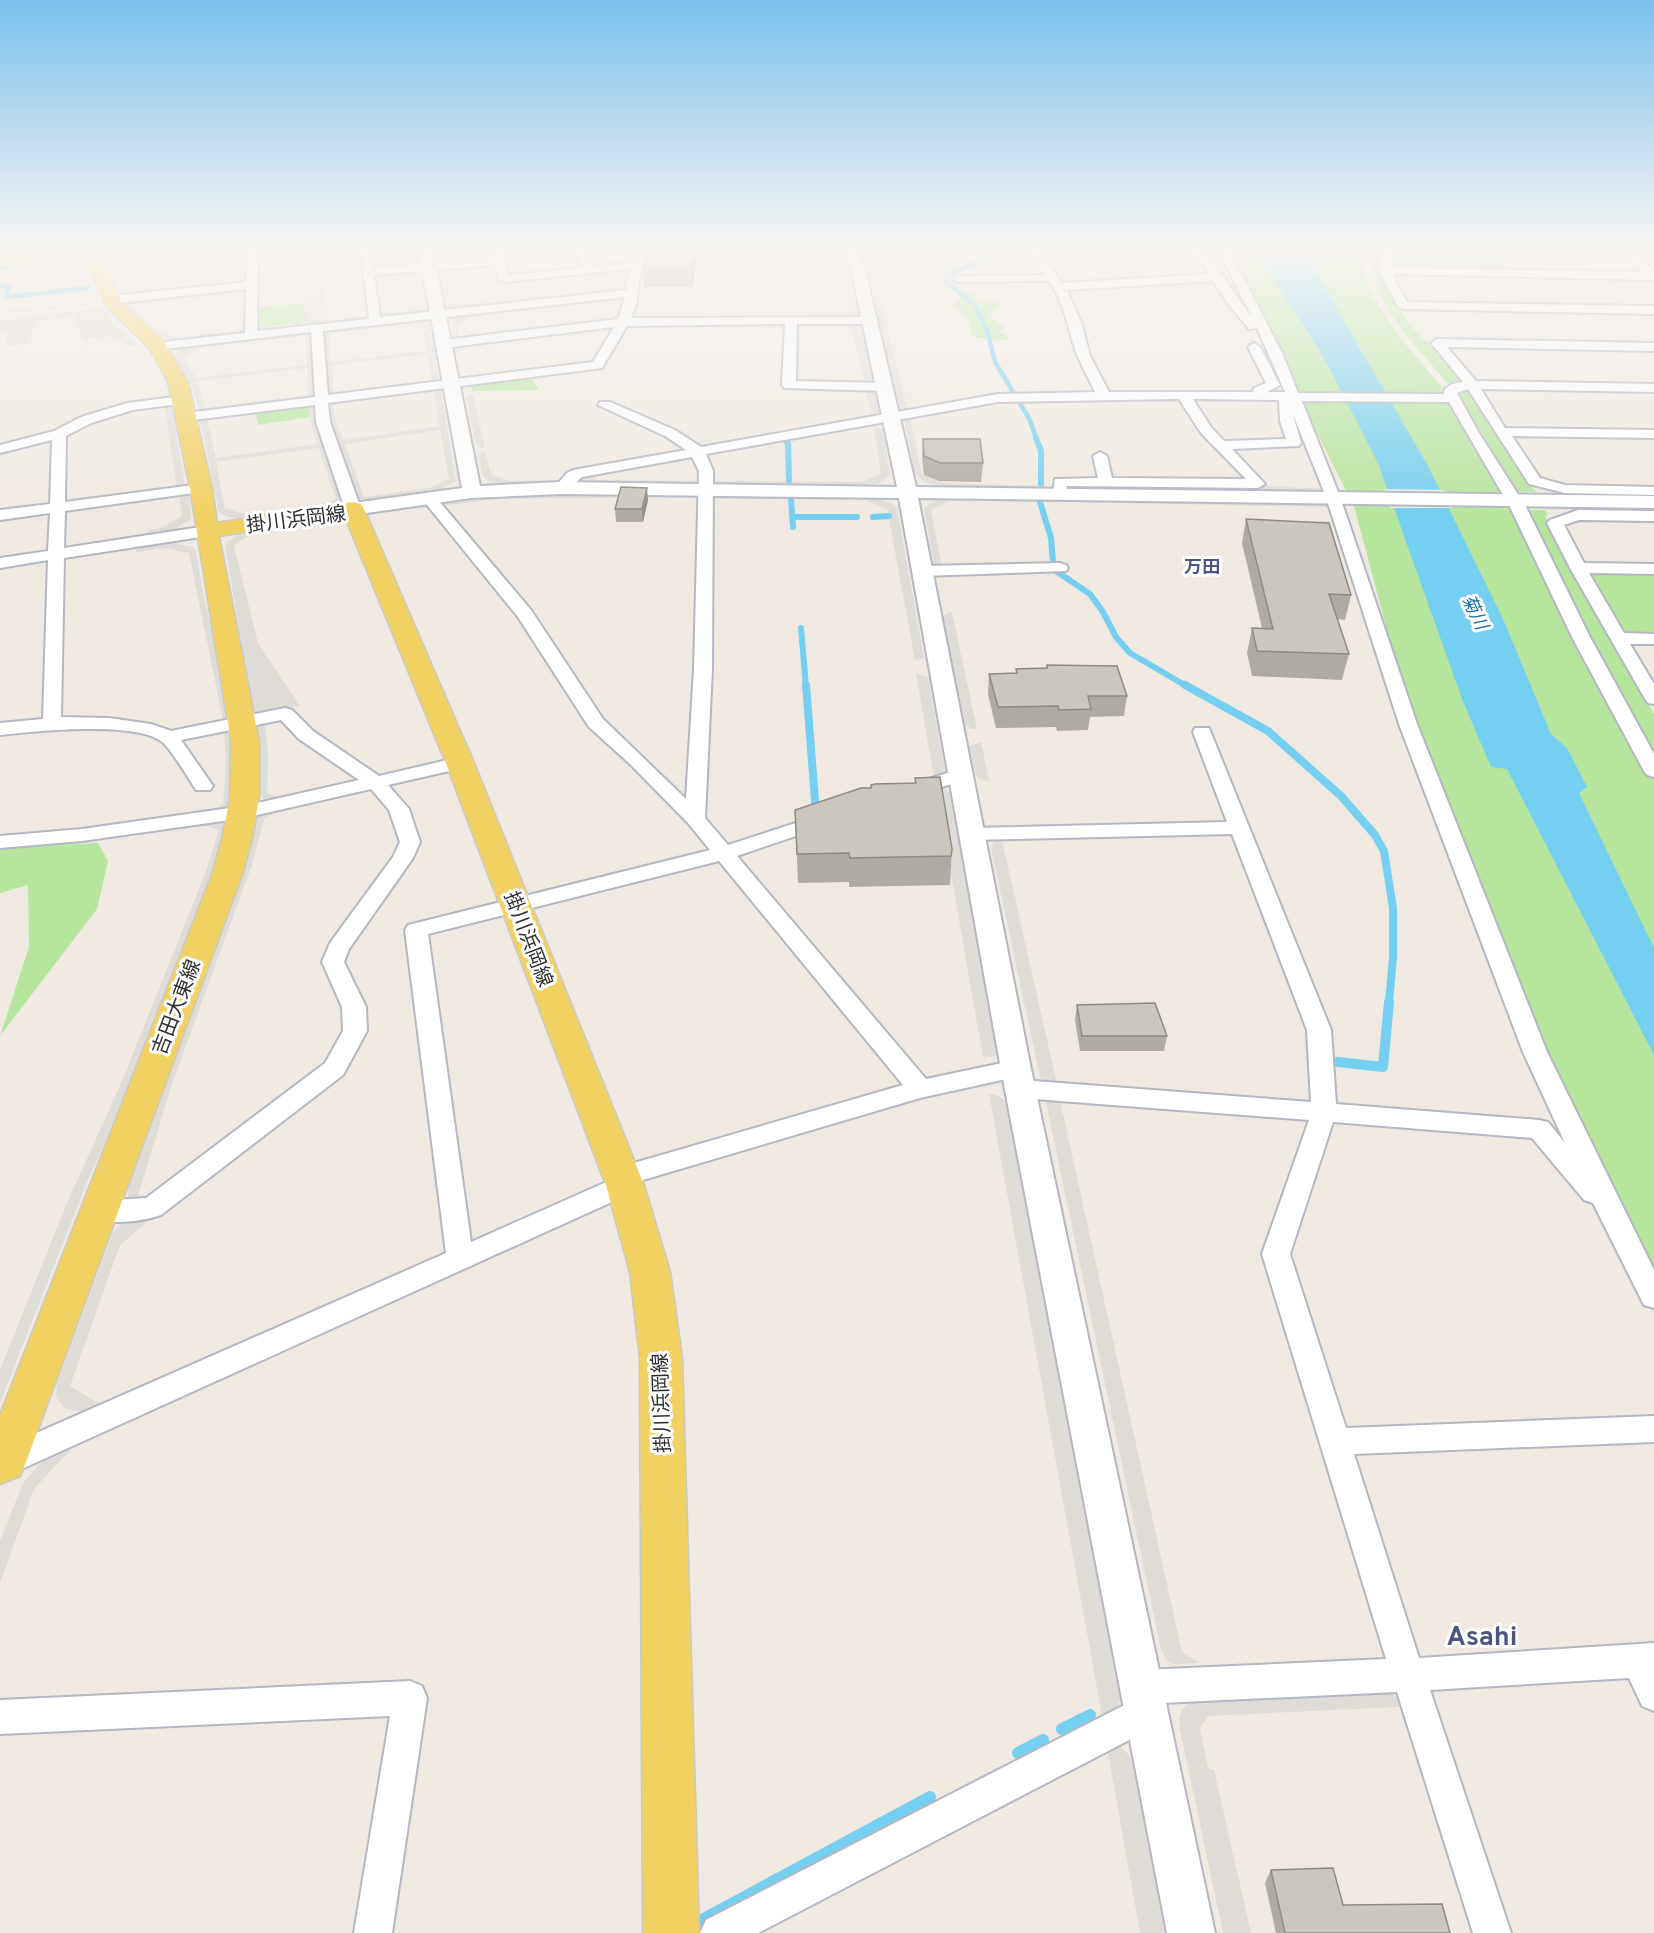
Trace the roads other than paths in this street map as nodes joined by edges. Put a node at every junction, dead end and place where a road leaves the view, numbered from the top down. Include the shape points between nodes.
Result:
1 (148, 337) edge
2 (240, 337) edge
3 (318, 337) edge
4 (443, 337) edge
5 (499, 337) edge
6 (614, 337) edge
7 (790, 337) edge
8 (873, 337) edge
9 (1079, 337) edge
10 (1263, 337) edge
11 (1267, 337) edge
12 (444, 344) junction
13 (158, 346) junction
14 (1254, 347) dead end
15 (1272, 347) junction
16 (1654, 347) edge
17 (452, 384) junction
18 (1472, 385) junction
19 (884, 387) junction
20 (1654, 388) edge
21 (1147, 395) junction
22 (1183, 395) junction
23 (1104, 396) junction
24 (1293, 396) junction
25 (1449, 398) junction
26 (322, 400) junction
27 (605, 405) dead end
28 (184, 408) junction
29 (892, 418) junction
30 (1501, 432) junction
31 (59, 434) junction
32 (1654, 434) edge
33 (1, 442) edge
34 (1220, 445) junction
35 (699, 452) junction
36 (1100, 456) dead end
37 (1106, 482) junction
38 (201, 488) junction
39 (561, 488) junction
40 (705, 489) junction
41 (1654, 491) edge
42 (471, 492) junction
43 (907, 492) junction
44 (1055, 494) junction
45 (428, 497) junction
46 (1337, 497) junction
47 (1510, 500) junction
48 (1654, 502) edge
49 (57, 507) junction
50 (353, 509) junction
51 (0, 515) edge
52 (1654, 516) edge
53 (207, 531) junction
54 (55, 555) junction
55 (0, 563) edge
56 (1055, 568) dead end
57 (1578, 568) junction
58 (1654, 569) edge
59 (922, 571) junction
60 (1618, 638) junction
61 (1654, 639) edge
62 (1654, 699) edge
63 (243, 720) junction
64 (52, 724) junction
65 (0, 729) edge
66 (1202, 732) dead end
67 (169, 737) junction
68 (460, 763) junction
69 (1654, 771) edge
70 (959, 775) junction
71 (375, 782) junction
72 (203, 786) dead end
73 (895, 796) edge
74 (244, 812) junction
75 (838, 815) edge
76 (695, 819) junction
77 (1240, 828) junction
78 (970, 834) junction
79 (0, 842) edge
80 (724, 853) junction
81 (516, 906) junction
82 (1018, 1079) junction
83 (920, 1089) junction
84 (1324, 1113) junction
85 (623, 1180) junction
86 (98, 1211) junction
87 (1613, 1217) junction
88 (460, 1258) junction
89 (1654, 1297) edge
90 (1654, 1429) edge
91 (1335, 1442) junction
92 (1, 1466) edge
93 (1647, 1661) edge
94 (1408, 1675) junction
95 (1654, 1694) edge
96 (1145, 1700) junction
97 (0, 1718) edge
98 (373, 1933) edge
99 (671, 1933) edge
100 (719, 1933) edge
101 (1191, 1933) edge
102 (1492, 1933) edge

1 - 13 main road
2 - 13 street
3 - 26 street
4 - 12 street
5 - 12 street
6 - 17 street via 597,365
7 - 19 street via 789,385
8 - 19 street
9 - 23 street
10 - 15 street
11 - 15 street
12 - 17 street
13 - 28 main road via 178,382
14 - 21 street via 1274,385 1268,390
15 - 24 street
16 - 18 street via 1437,343
17 - 26 street
17 - 42 street
18 - 20 street
18 - 25 street via 1457,387
18 - 30 street
19 - 29 street
21 - 22 street
21 - 23 street
22 - 24 street
22 - 34 street
23 - 29 street via 1016,398
24 - 25 street
24 - 34 street via 1287,422 1294,443
24 - 46 street
25 - 47 street
26 - 28 street
26 - 50 street via 323,423
27 - 35 street via 670,433
28 - 31 street via 132,406 86,420
28 - 38 main road
29 - 35 street
29 - 43 street
30 - 32 street
30 - 41 street via 1534,482 1565,489
31 - 33 street via 15,444
31 - 49 street
34 - 37 street via 1258,484
35 - 39 street via 578,473
35 - 40 street via 706,471
36 - 37 street
37 - 44 street via 1060,482
38 - 49 street
38 - 53 main road
39 - 40 street
39 - 42 street
40 - 43 street
40 - 76 street via 703,669
42 - 45 street
43 - 44 street
43 - 59 street
44 - 46 street
45 - 50 street
45 - 76 street via 525,614 596,723
46 - 47 street
46 - 87 street via 1408,724 1531,1041
47 - 48 street
47 - 69 street
49 - 51 street
49 - 54 street
50 - 53 main road, 掛川浜岡線
50 - 68 main road, 掛川浜岡線
52 - 57 street via 1578,515 1555,523
53 - 54 street
53 - 63 main road, 吉田大東線
54 - 55 street
54 - 64 street
56 - 59 street
57 - 58 street
57 - 60 street
59 - 70 street
60 - 61 street
60 - 62 street
63 - 67 street
63 - 71 street via 285,714 306,735
63 - 74 main road, 吉田大東線 via 247,748
64 - 65 street
64 - 67 street via 109,724 151,730
66 - 77 street
67 - 72 street
68 - 71 street
68 - 81 main road, 掛川浜岡線
70 - 73 street
70 - 78 street
71 - 74 street
71 - 86 street via 399,809 410,842 403,858 338,948 333,962 354,1007 355,1031 334,1069 152,1208
74 - 79 street via 82,835
74 - 86 main road, 吉田大東線 via 228,872
75 - 80 street
76 - 80 street
77 - 78 street
77 - 84 street via 1319,1030
78 - 82 street
80 - 81 street
80 - 83 street
81 - 85 main road, 掛川浜岡線
81 - 88 street via 416,930
82 - 83 street
82 - 84 street
82 - 96 street
83 - 85 street
84 - 87 street via 1539,1129
84 - 91 street via 1276,1254
85 - 88 street
85 - 99 main road, 掛川浜岡線 via 650,1272 661,1358
86 - 92 main road, 吉田大東線
87 - 89 street
88 - 92 street
90 - 91 street
91 - 94 street
93 - 94 street
93 - 95 street
94 - 96 street
94 - 102 street
96 - 100 street
96 - 101 street
97 - 98 street via 410,1698

